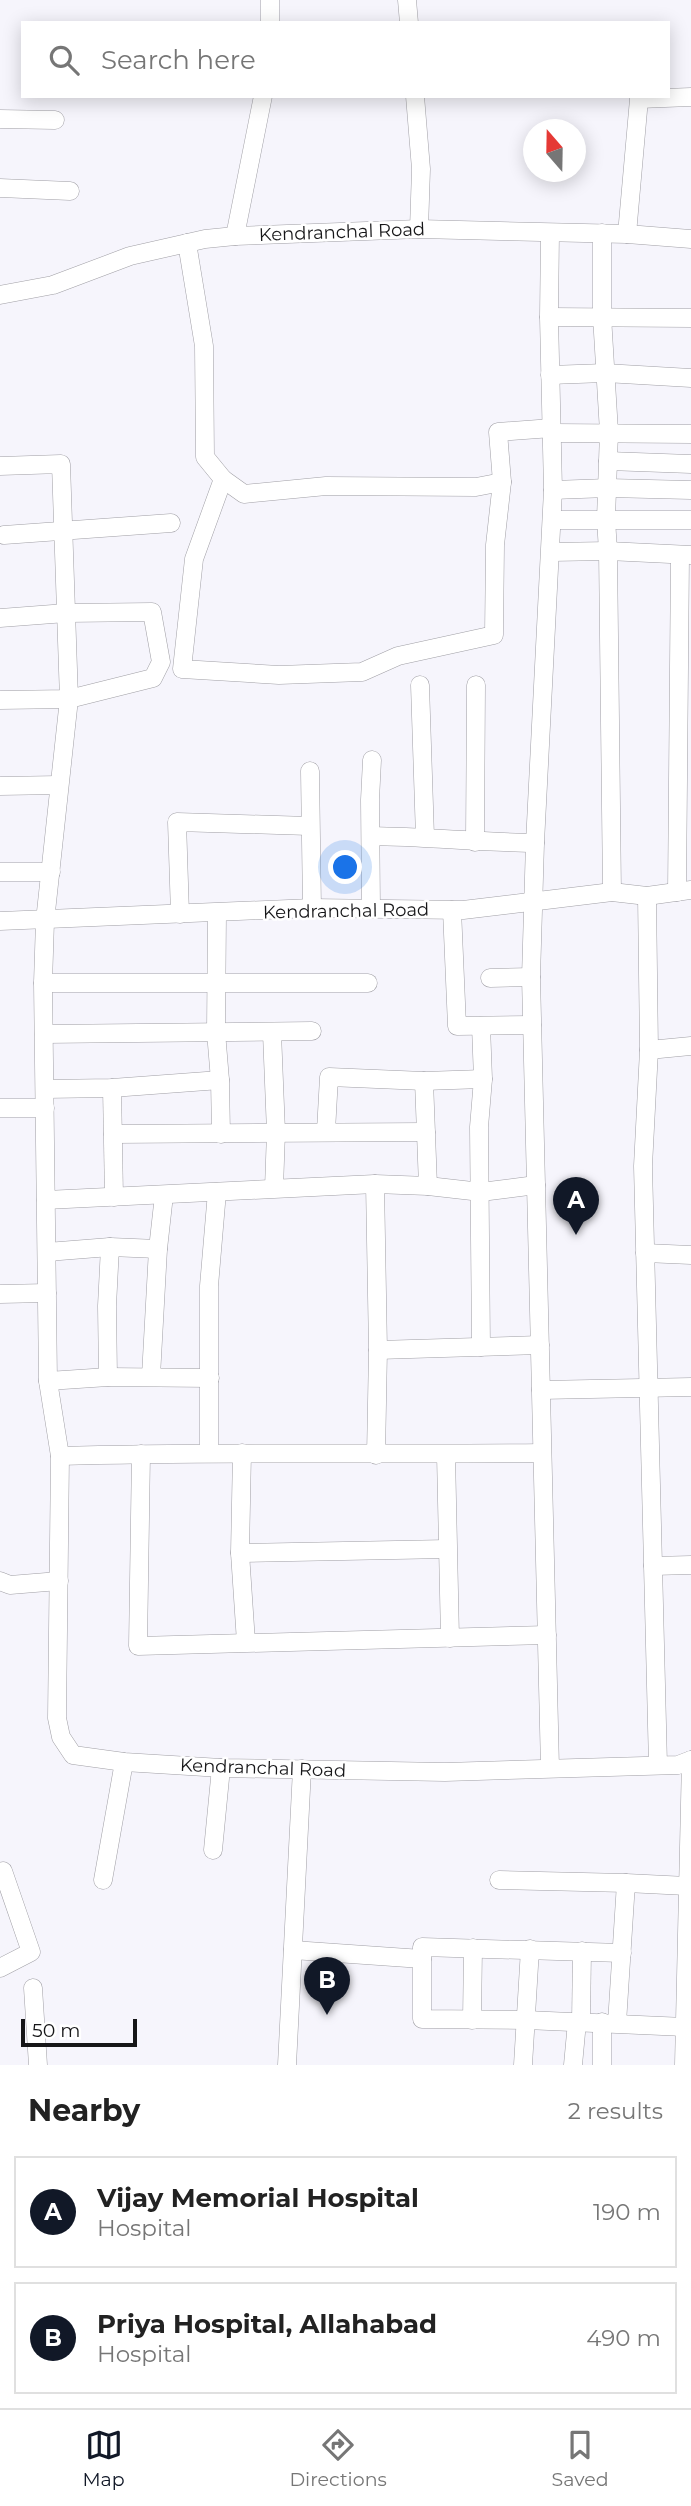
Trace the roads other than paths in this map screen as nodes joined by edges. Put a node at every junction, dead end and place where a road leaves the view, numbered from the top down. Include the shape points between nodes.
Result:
1 (271, 0) edge
2 (407, 0) edge
3 (270, 21) edge
4 (409, 21) edge
5 (691, 97) edge
6 (263, 98) edge
7 (415, 98) edge
8 (665, 98) edge
9 (670, 98) edge
10 (0, 119) edge
11 (55, 120) dead end
12 (0, 188) edge
13 (70, 191) dead end
14 (419, 229) junction
15 (550, 233) junction
16 (603, 233) junction
17 (627, 234) junction
18 (235, 236) junction
19 (691, 239) edge
20 (187, 243) junction
21 (0, 295) edge
22 (603, 316) junction
23 (549, 317) junction
24 (691, 318) edge
25 (605, 373) junction
26 (550, 375) junction
27 (691, 378) edge
28 (552, 431) junction
29 (609, 432) junction
30 (691, 434) edge
31 (608, 461) junction
32 (691, 464) edge
33 (0, 466) edge
34 (223, 479) junction
35 (502, 482) junction
36 (608, 488) junction
37 (554, 490) junction
38 (691, 490) edge
39 (606, 519) junction
40 (552, 520) junction
41 (691, 520) edge
42 (171, 523) dead end
43 (63, 531) junction
44 (4, 535) dead end
45 (608, 551) junction
46 (551, 552) junction
47 (685, 555) edge
48 (66, 613) junction
49 (0, 618) edge
50 (420, 685) dead end
51 (476, 685) dead end
52 (69, 699) junction
53 (0, 700) edge
54 (372, 760) dead end
55 (310, 771) dead end
56 (59, 785) junction
57 (0, 786) edge
58 (309, 826) junction
59 (372, 836) junction
60 (425, 837) junction
61 (475, 842) junction
62 (535, 843) junction
63 (0, 872) edge
64 (51, 872) junction
65 (684, 891) edge
66 (612, 892) junction
67 (647, 896) junction
68 (534, 902) junction
69 (312, 908) junction
70 (371, 909) junction
71 (452, 910) junction
72 (217, 913) junction
73 (180, 914) junction
74 (0, 921) edge
75 (45, 921) junction
76 (531, 977) junction
77 (490, 978) dead end
78 (216, 982) junction
79 (43, 983) junction
80 (368, 983) dead end
81 (533, 1025) junction
82 (481, 1026) junction
83 (312, 1031) dead end
84 (216, 1032) junction
85 (271, 1033) junction
86 (44, 1034) junction
87 (691, 1046) edge
88 (649, 1050) junction
89 (483, 1079) junction
90 (220, 1080) junction
91 (424, 1081) junction
92 (112, 1088) junction
93 (45, 1089) junction
94 (0, 1108) edge
95 (45, 1108) junction
96 (326, 1131) junction
97 (276, 1132) junction
98 (426, 1132) junction
99 (113, 1134) junction
100 (221, 1134) junction
101 (375, 1184) junction
102 (536, 1185) junction
103 (428, 1186) junction
104 (274, 1188) junction
105 (217, 1192) junction
106 (481, 1192) junction
107 (164, 1195) junction
108 (114, 1197) junction
109 (46, 1200) junction
110 (110, 1247) junction
111 (158, 1249) junction
112 (47, 1252) junction
113 (645, 1254) junction
114 (691, 1255) edge
115 (47, 1293) junction
116 (0, 1294) edge
117 (540, 1345) junction
118 (481, 1347) junction
119 (379, 1350) junction
120 (151, 1376) junction
121 (108, 1377) junction
122 (210, 1378) junction
123 (48, 1381) junction
124 (691, 1387) edge
125 (648, 1388) junction
126 (541, 1390) junction
127 (209, 1453) junction
128 (242, 1453) junction
129 (542, 1453) junction
130 (141, 1454) junction
131 (376, 1455) junction
132 (446, 1455) junction
133 (60, 1457) junction
134 (447, 1549) junction
135 (240, 1553) junction
136 (691, 1565) edge
137 (653, 1566) junction
138 (60, 1581) junction
139 (4, 1585) edge
140 (547, 1635) junction
141 (450, 1638) junction
142 (246, 1642) junction
143 (691, 1760) edge
144 (124, 1762) junction
145 (658, 1765) junction
146 (221, 1768) junction
147 (550, 1768) junction
148 (302, 1769) junction
149 (212, 1850) dead end
150 (0, 1872) edge
151 (103, 1880) dead end
152 (499, 1880) dead end
153 (626, 1882) junction
154 (687, 1886) junction
155 (473, 1948) junction
156 (530, 1949) junction
157 (293, 1950) junction
158 (582, 1951) junction
159 (622, 1953) junction
160 (422, 1959) junction
161 (0, 1968) edge
162 (33, 1989) dead end
163 (472, 2020) junction
164 (526, 2020) junction
165 (579, 2022) junction
166 (610, 2023) junction
167 (685, 2027) junction
168 (38, 2065) edge
169 (287, 2065) edge
170 (523, 2065) edge
171 (573, 2065) edge
172 (602, 2065) edge
173 (684, 2065) edge

1 - 3 street
2 - 4 street
5 - 9 street
6 - 18 street
7 - 14 street via 421,169
8 - 17 street via 639,99
10 - 11 street
12 - 13 street
14 - 15 street, Kendranchal Road
14 - 18 street, Kendranchal Road
15 - 16 street, Kendranchal Road
15 - 23 street
16 - 17 street, Kendranchal Road
16 - 22 street
17 - 19 street, Kendranchal Road
18 - 20 street, Kendranchal Road
20 - 21 street, Kendranchal Road via 130,256 53,285
20 - 34 street via 204,346 205,457
22 - 23 street
22 - 24 street
22 - 25 street
23 - 26 street
25 - 26 street
25 - 27 street
25 - 29 street
26 - 28 street
28 - 29 street
28 - 35 street via 498,432
28 - 37 street
29 - 30 street
29 - 31 street
31 - 32 street
31 - 36 street
33 - 43 street, Kendranchal Road via 61,464
34 - 35 street via 244,494 326,486 477,487
34 - 35 street via 194,559 182,669 279,675 362,672 398,656 494,635 495,545
36 - 37 street
36 - 38 street
36 - 39 street
37 - 40 street
39 - 40 street
39 - 41 street
39 - 45 street
40 - 46 street
42 - 43 street
43 - 44 street
43 - 48 street, Kendranchal Road
45 - 46 street
45 - 47 street
45 - 66 street
46 - 62 street
47 - 65 street
48 - 49 street
48 - 52 street, Kendranchal Road
48 - 52 street via 152,612 161,662 153,678
50 - 60 street
51 - 61 street
52 - 53 street
52 - 56 street, Kendranchal Road
54 - 59 street
55 - 58 street
56 - 57 street
56 - 64 street, Kendranchal Road
58 - 69 street
58 - 73 street via 177,822
59 - 60 street
59 - 70 street
60 - 61 street
61 - 62 street
62 - 68 street
63 - 64 street
64 - 75 street, Kendranchal Road
65 - 67 street, Kendranchal Road
66 - 67 street, Kendranchal Road
66 - 68 street, Kendranchal Road
67 - 88 street
68 - 71 street, Kendranchal Road
68 - 76 street
69 - 70 street, Kendranchal Road
69 - 72 street, Kendranchal Road
70 - 71 street, Kendranchal Road
71 - 82 street via 457,1026
72 - 73 street, Kendranchal Road
72 - 78 street
73 - 75 street, Kendranchal Road
74 - 75 street, Kendranchal Road
75 - 79 street, Kendranchal Road
76 - 77 street
76 - 81 street
78 - 79 street
78 - 80 street
78 - 84 street
79 - 86 street, Kendranchal Road
81 - 82 street
81 - 102 street
82 - 89 street
83 - 85 street
84 - 85 street
84 - 86 street
84 - 90 street
85 - 97 street
86 - 93 street, Kendranchal Road
87 - 88 street
88 - 113 street via 643,1166
89 - 91 street
89 - 106 street
90 - 92 street
90 - 100 street
91 - 96 street via 330,1077
91 - 98 street
92 - 93 street
92 - 99 street
93 - 95 street, Kendranchal Road
94 - 95 street
95 - 109 street, Kendranchal Road
96 - 97 street
96 - 98 street
97 - 100 street
97 - 104 street
98 - 103 street
99 - 100 street
99 - 108 street
101 - 103 street
101 - 104 street
101 - 119 street
102 - 106 street
102 - 117 street
103 - 106 street
104 - 105 street
105 - 107 street
105 - 122 street via 209,1286
106 - 118 street
107 - 108 street
107 - 111 street
108 - 109 street
109 - 112 street, Kendranchal Road
110 - 111 street
110 - 112 street
110 - 121 street
111 - 120 street
112 - 115 street, Kendranchal Road
113 - 114 street
113 - 125 street
115 - 116 street
115 - 123 street, Kendranchal Road
117 - 118 street
117 - 126 street
118 - 119 street
119 - 131 street
120 - 121 street
120 - 122 street
121 - 123 street
122 - 127 street
123 - 133 street, Kendranchal Road
124 - 125 street
125 - 126 street
125 - 137 street
126 - 129 street
127 - 128 street
127 - 130 street
128 - 131 street
128 - 135 street
129 - 132 street
129 - 140 street
130 - 133 street
130 - 142 street via 138,1646
131 - 132 street
132 - 134 street
133 - 138 street, Kendranchal Road
134 - 135 street
134 - 141 street
135 - 142 street
136 - 137 street
137 - 145 street
138 - 139 street
138 - 144 street, Kendranchal Road via 57,1718 61,1737 73,1755
140 - 141 street
140 - 147 street
141 - 142 street
143 - 145 street, Kendranchal Road
143 - 154 street
144 - 146 street, Kendranchal Road
144 - 151 street
145 - 147 street, Kendranchal Road
146 - 148 street, Kendranchal Road
146 - 149 street
147 - 148 street, Kendranchal Road via 445,1772
148 - 157 street
150 - 161 street via 31,1952
152 - 153 street
153 - 154 street
153 - 159 street
154 - 167 street
155 - 156 street
155 - 160 street via 422,1947
155 - 163 street
156 - 158 street
156 - 164 street
157 - 160 street
157 - 169 street
158 - 159 street
158 - 165 street
159 - 166 street
160 - 163 street via 422,2020
162 - 168 street
163 - 164 street
164 - 165 street
164 - 170 street
165 - 166 street
165 - 171 street
166 - 167 street
166 - 172 street
167 - 173 street

